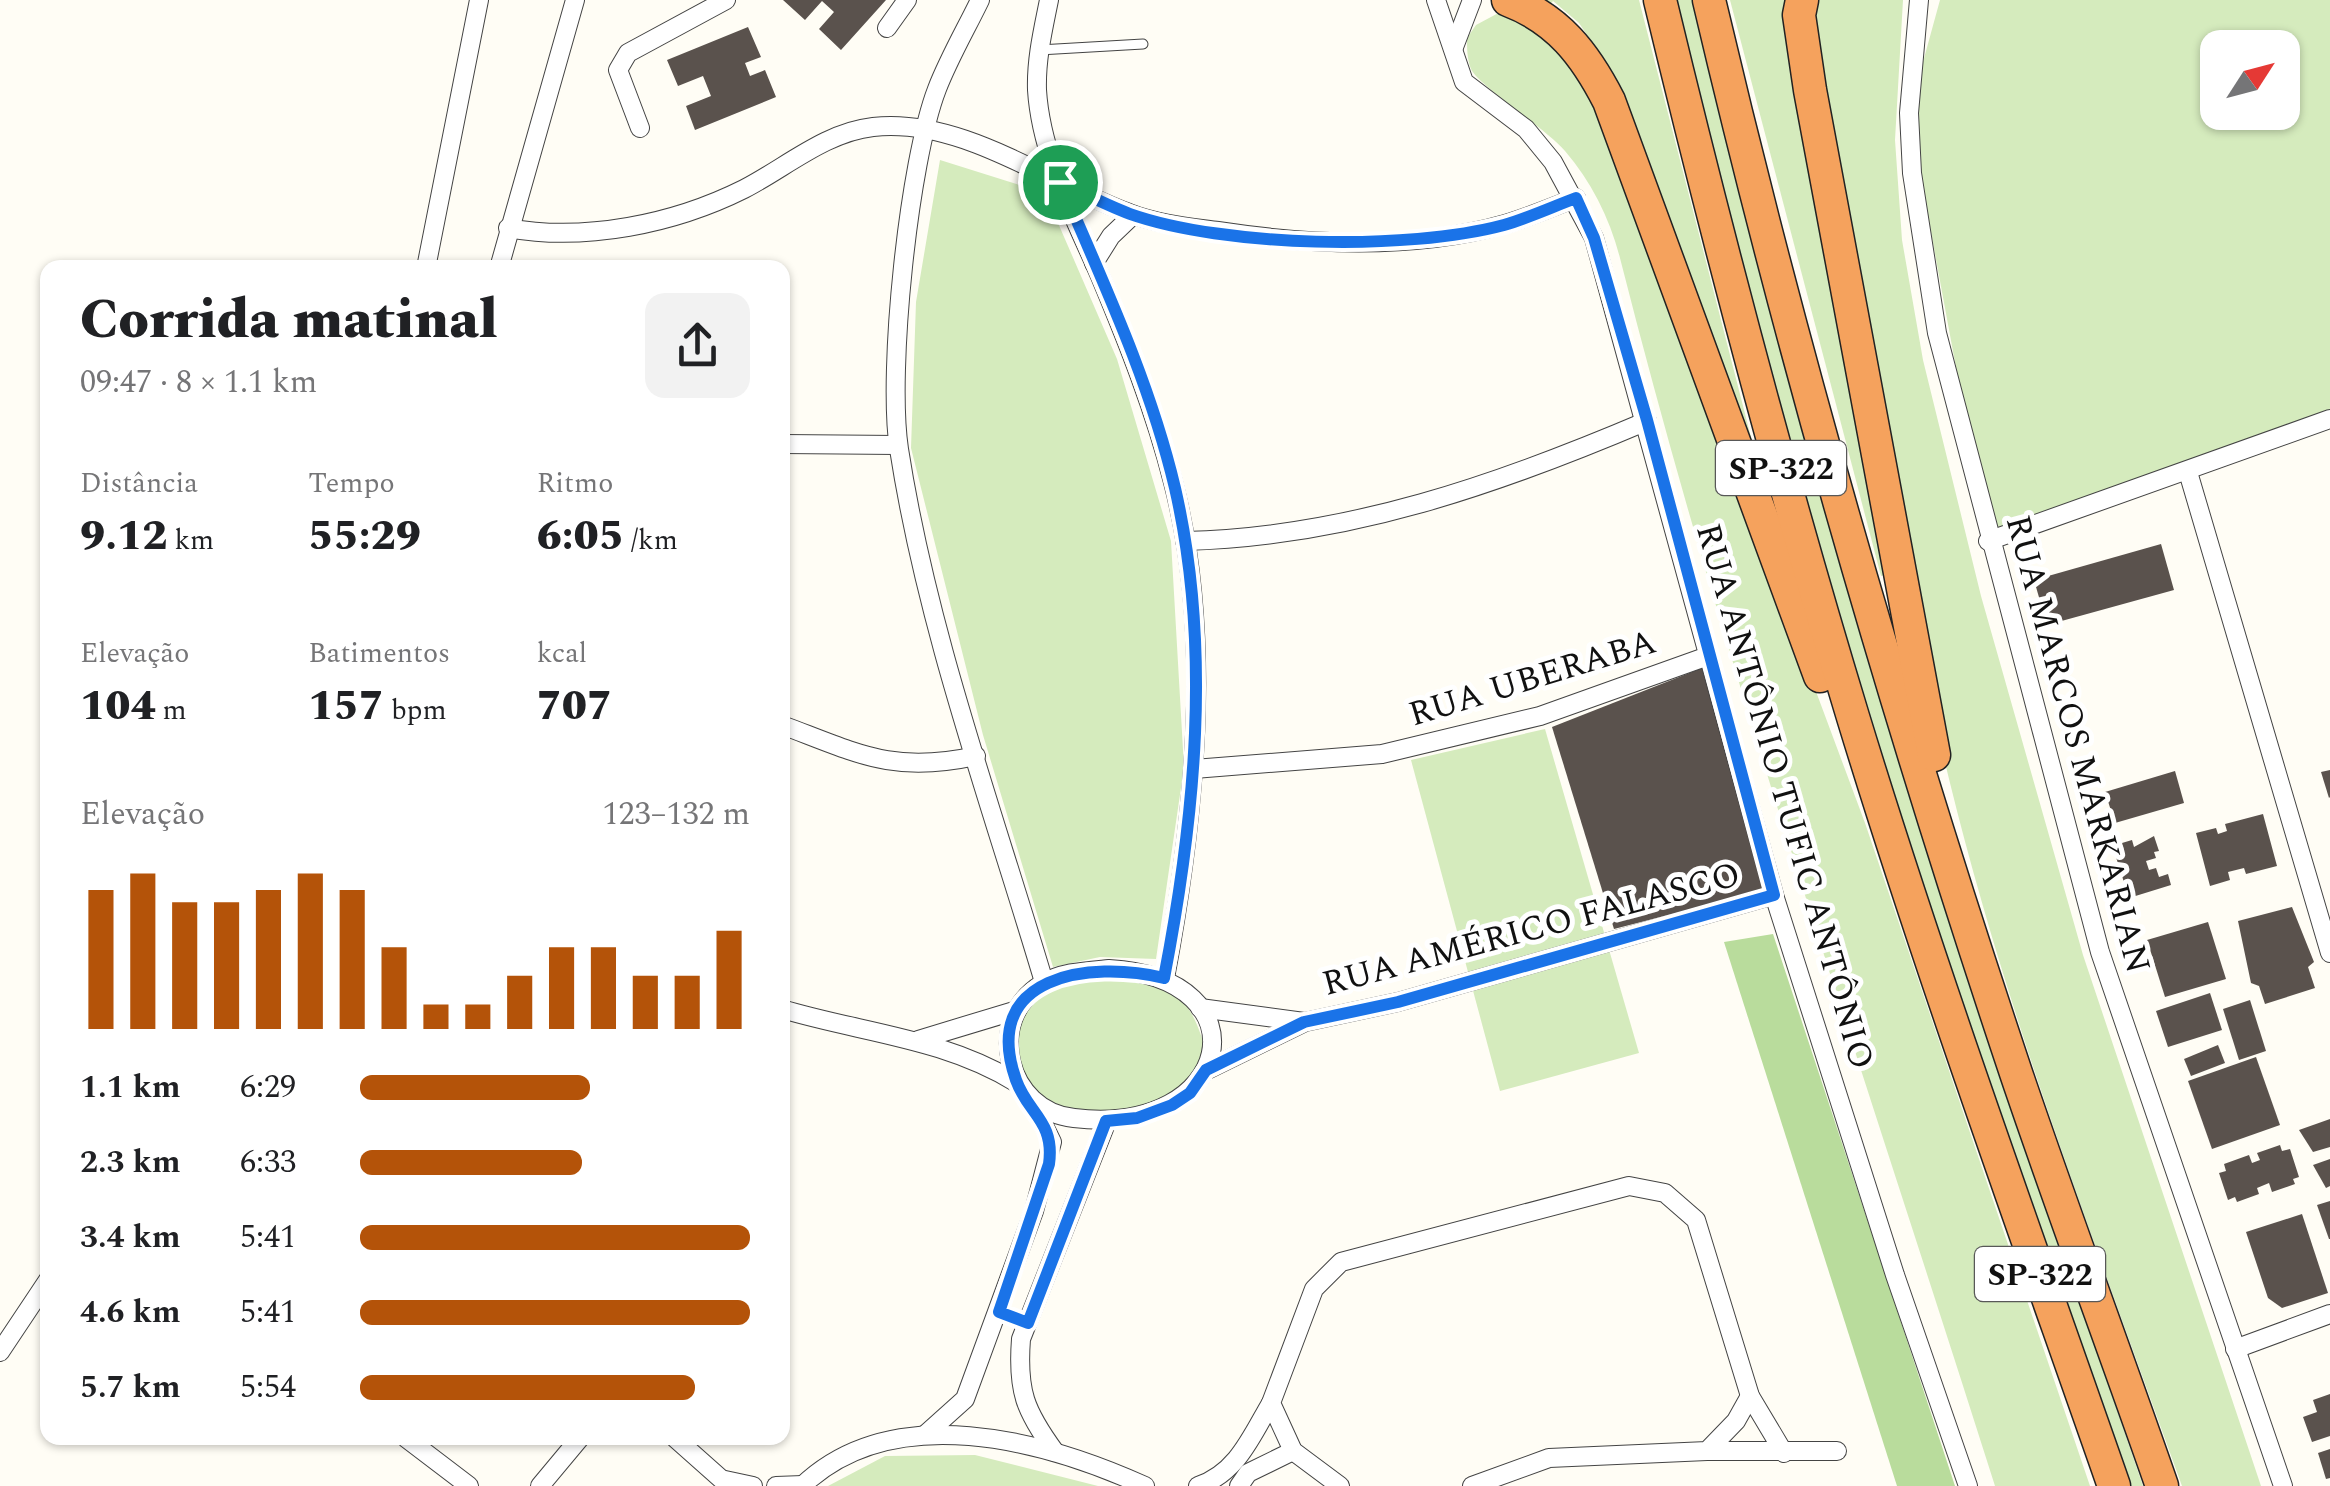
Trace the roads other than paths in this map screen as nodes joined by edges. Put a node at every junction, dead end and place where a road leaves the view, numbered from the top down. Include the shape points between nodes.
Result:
1 (478, 0) edge
2 (575, 0) edge
3 (726, 0) edge
4 (907, 0) edge
5 (980, 0) edge
6 (1049, 0) edge
7 (1436, 0) edge
8 (1472, 0) edge
9 (1508, 0) edge
10 (1660, 0) edge
11 (1708, 0) edge
12 (1802, 0) edge
13 (1918, 0) edge
14 (887, 28) dead end
15 (1143, 44) dead end
16 (1454, 47) junction
17 (1039, 50) junction
18 (640, 128) dead end
19 (925, 129) junction
20 (1060, 182) junction
21 (1576, 198) junction
22 (1133, 215) junction
23 (508, 228) junction
24 (428, 260) edge
25 (501, 260) edge
26 (1094, 264) junction
27 (2330, 419) edge
28 (1647, 420) junction
29 (790, 444) edge
30 (898, 445) junction
31 (2188, 472) junction
32 (1185, 541) junction
33 (1988, 541) junction
34 (1708, 656) junction
35 (790, 728) edge
36 (976, 756) junction
37 (1194, 769) junction
38 (1774, 895) junction
39 (1967, 922) junction
40 (1922, 929) junction
41 (2330, 953) edge
42 (1164, 978) junction
43 (1044, 982) junction
44 (1200, 1008) junction
45 (790, 1010) edge
46 (1017, 1010) junction
47 (1304, 1022) junction
48 (918, 1040) junction
49 (1206, 1070) junction
50 (1017, 1082) junction
51 (1034, 1106) junction
52 (1106, 1121) junction
53 (40, 1292) edge
54 (999, 1312) junction
55 (2330, 1314) edge
56 (1028, 1323) junction
57 (2235, 1349) junction
58 (0, 1352) edge
59 (1750, 1396) junction
60 (1271, 1403) junction
61 (926, 1434) junction
62 (415, 1445) edge
63 (574, 1445) edge
64 (684, 1445) edge
65 (1293, 1451) junction
66 (1708, 1451) junction
67 (1837, 1451) dead end
68 (1055, 1452) junction
69 (1784, 1454) junction
70 (1242, 1473) edge
71 (727, 1483) edge
72 (802, 1485) edge
73 (469, 1486) edge
74 (540, 1486) edge
75 (752, 1486) edge
76 (776, 1486) edge
77 (1145, 1486) edge
78 (1198, 1486) edge
79 (1340, 1486) edge
80 (1472, 1486) edge
81 (1968, 1486) edge
82 (2114, 1486) edge
83 (2162, 1486) edge
84 (2283, 1486) edge

1 - 24 street
2 - 23 street
3 - 18 street via 620,62
4 - 14 street
5 - 19 street
6 - 17 street
7 - 16 street, RUA ANTÔNIO TUFIC ANTÔNIO
8 - 16 street
9 - 40 highway via 1558,27 1609,101 1834,717
10 - 40 highway, SP-322 via 1760,398
11 - 39 highway, SP-322 via 1831,473
12 - 39 highway via 1813,110
13 - 33 street, RUA MARCOS MARKARIAN via 1909,113 1918,235
15 - 17 lane
16 - 21 street, RUA ANTÔNIO TUFIC ANTÔNIO via 1464,82 1526,129
17 - 20 street via 1037,92
19 - 20 street
19 - 23 street via 874,127 840,135 741,191 660,218 599,232
19 - 30 street via 897,348
20 - 22 street
20 - 26 street
21 - 22 street via 1503,225 1351,242 1269,239
21 - 28 street, RUA ANTÔNIO TUFIC ANTÔNIO
22 - 26 street
23 - 25 street
26 - 32 street via 1157,424
27 - 31 street
28 - 32 street via 1541,466 1422,505 1314,529
28 - 34 street, RUA ANTÔNIO TUFIC ANTÔNIO
29 - 30 street
30 - 36 street via 929,596
31 - 33 street
31 - 41 street
32 - 37 street via 1197,688
33 - 57 street, RUA MARCOS MARKARIAN via 2100,952
34 - 37 street, RUA UBERABA via 1540,716 1382,754
34 - 38 street, RUA ANTÔNIO TUFIC ANTÔNIO
35 - 36 street via 874,760 930,766
36 - 43 street
37 - 42 street
38 - 47 street, RUA AMÉRICO FALASCO via 1398,1002
38 - 81 street, RUA ANTÔNIO TUFIC ANTÔNIO
39 - 83 highway, SP-322
40 - 82 highway, SP-322
42 - 43 street via 1108,969
42 - 44 street
43 - 46 street
44 - 47 street, RUA AMÉRICO FALASCO
44 - 49 street via 1210,1032
45 - 48 street
46 - 48 street
46 - 50 street via 1009,1041
47 - 49 street, RUA AMÉRICO FALASCO
48 - 50 street via 980,1060
49 - 52 street via 1172,1105
50 - 51 street
51 - 52 street
51 - 54 street via 1052,1142 1049,1164
52 - 56 street
53 - 58 street
54 - 56 street
54 - 61 street via 964,1399
55 - 57 street
56 - 68 street via 1018,1374 1028,1415
57 - 84 street, RUA MARCOS MARKARIAN
59 - 60 street via 1696,1220 1665,1193 1629,1186 1341,1262 1314,1289
59 - 66 street
59 - 69 street
60 - 65 street
60 - 70 street
61 - 68 street
61 - 72 street via 832,1459
62 - 73 street
63 - 74 street
64 - 71 street
65 - 70 street
65 - 79 street
66 - 69 street
66 - 80 street via 1549,1458
67 - 69 street
68 - 77 street
70 - 78 street
71 - 75 street
72 - 76 street

